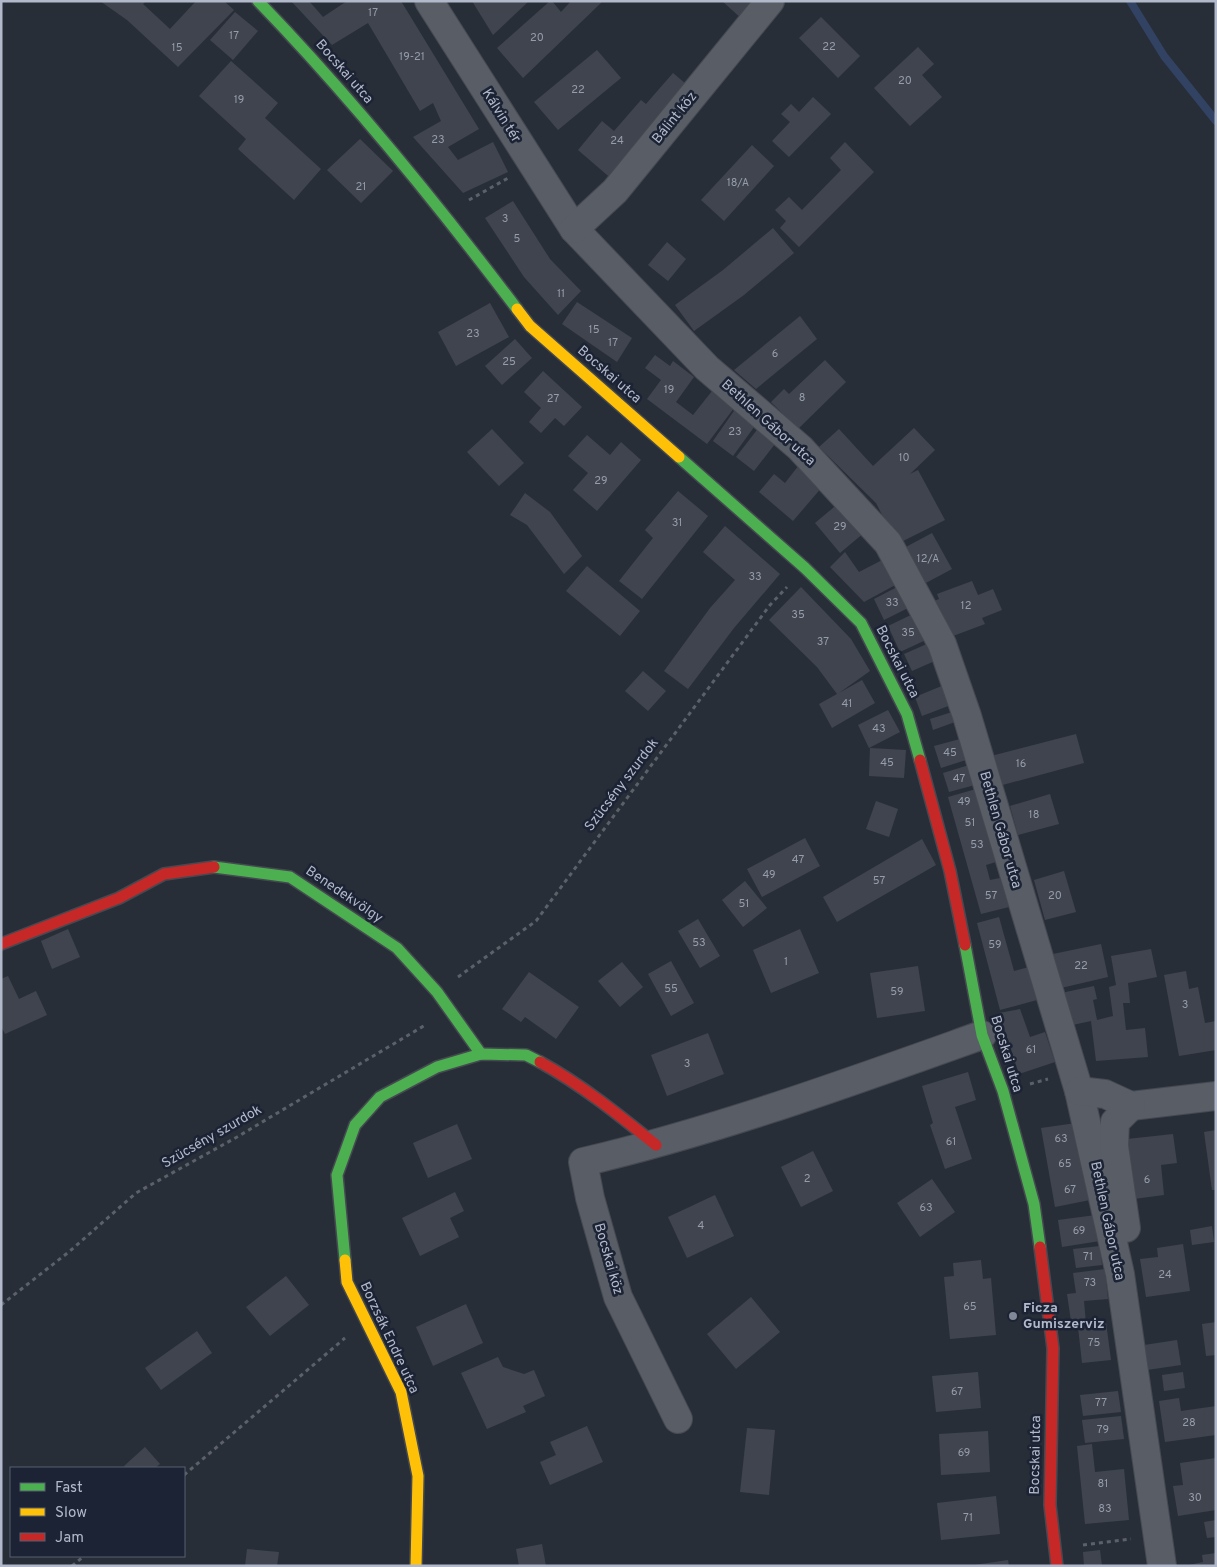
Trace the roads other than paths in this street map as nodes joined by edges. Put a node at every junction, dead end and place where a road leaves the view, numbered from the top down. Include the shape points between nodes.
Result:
1 (258, 1) edge
2 (429, 1) edge
3 (770, 1) edge
4 (574, 229) junction
5 (1, 944) edge
6 (982, 1036) junction
7 (481, 1054) junction
8 (1076, 1082) junction
9 (1216, 1096) edge
10 (1131, 1106) junction
11 (656, 1145) junction
12 (1120, 1274) junction
13 (678, 1419) dead end
14 (416, 1565) edge
15 (1057, 1566) edge
16 (1162, 1566) edge

1 - 6 street, Bocskai utca via 319,64 445,214 530,326 805,568 861,623 907,714 950,871
2 - 4 street, Kálvin tér
3 - 4 street, Bálint köz via 615,191
4 - 8 street, Bethlen Gábor utca via 707,368 800,448 888,543 942,644 967,716
5 - 7 street, Benedekvölgy via 119,898 164,874 220,866 290,877 397,948 437,992
6 - 11 street, Bocskai köz via 769,1111
6 - 15 street, Bocskai utca via 1003,1091 1034,1204 1053,1348 1050,1506
7 - 11 street via 526,1055 563,1075
7 - 14 street, Borzsák Endre utca via 437,1067 380,1097 355,1124 337,1175 347,1282 401,1392 418,1476
8 - 10 street
8 - 12 street, Bethlen Gábor utca
9 - 10 street
10 - 12 street via 1115,1122 1114,1146 1127,1230
11 - 13 street, Bocskai köz via 583,1162 618,1297
12 - 16 street, Bethlen Gábor utca

